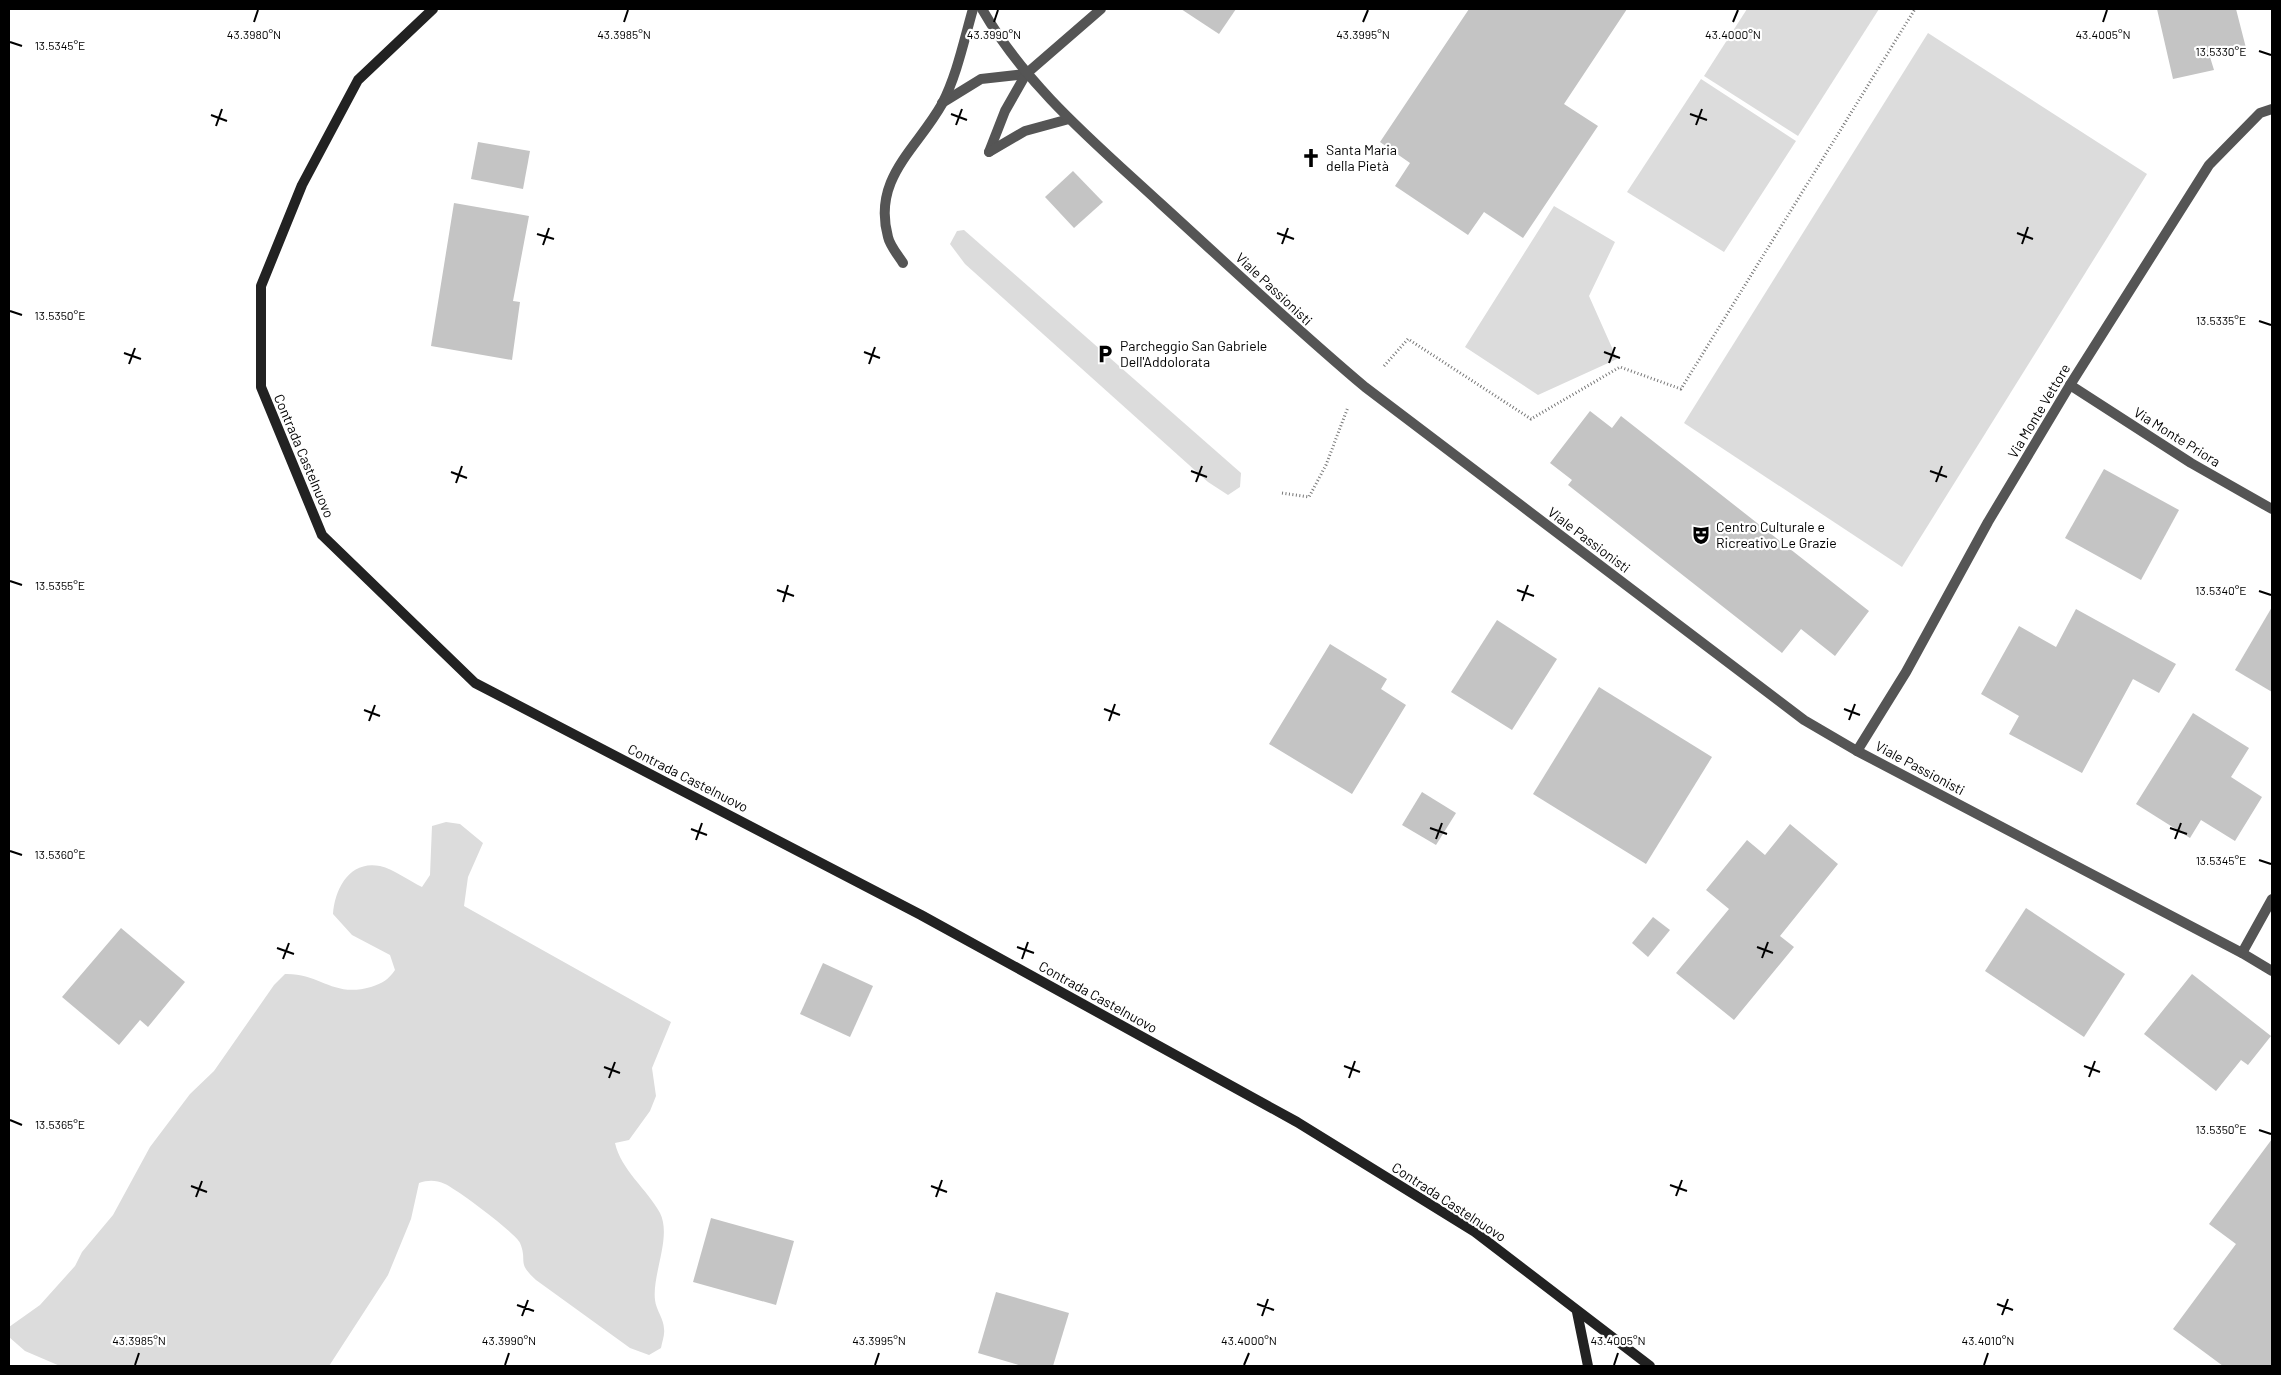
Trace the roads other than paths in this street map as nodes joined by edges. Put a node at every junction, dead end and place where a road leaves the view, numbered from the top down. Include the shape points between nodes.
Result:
1 (433, 9) edge
2 (973, 9) edge
3 (982, 9) edge
4 (1101, 9) edge
5 (1026, 74) junction
6 (942, 103) junction
7 (2272, 109) edge
8 (1069, 119) junction
9 (903, 264) dead end
10 (2070, 385) junction
11 (2272, 508) edge
12 (1857, 751) junction
13 (2272, 899) edge
14 (2242, 953) junction
15 (2272, 971) edge
16 (1577, 1312) junction
17 (1588, 1366) edge
18 (1650, 1366) edge

1 - 16 main road, Contrada Castelnuovo via 358,80 302,185 261,286 261,387 322,535 475,683 921,915 1296,1122 1475,1232
2 - 6 street
3 - 5 street, Viale Passionisti
4 - 5 street
5 - 6 street via 981,79
5 - 8 street, Viale Passionisti
5 - 8 street via 989,152 1025,132
6 - 9 street via 898,166 884,200 888,238
7 - 10 street, Via Monte Vettore via 2260,113 2209,165
8 - 12 street, Viale Passionisti via 1365,388 1804,720
10 - 11 street, Via Monte Priora via 2191,463
10 - 12 street, Via Monte Vettore via 1988,522 1906,672
12 - 14 street, Viale Passionisti
13 - 14 street
14 - 15 street, Viale Passionisti
16 - 17 main road
16 - 18 main road, Contrada Castelnuovo

